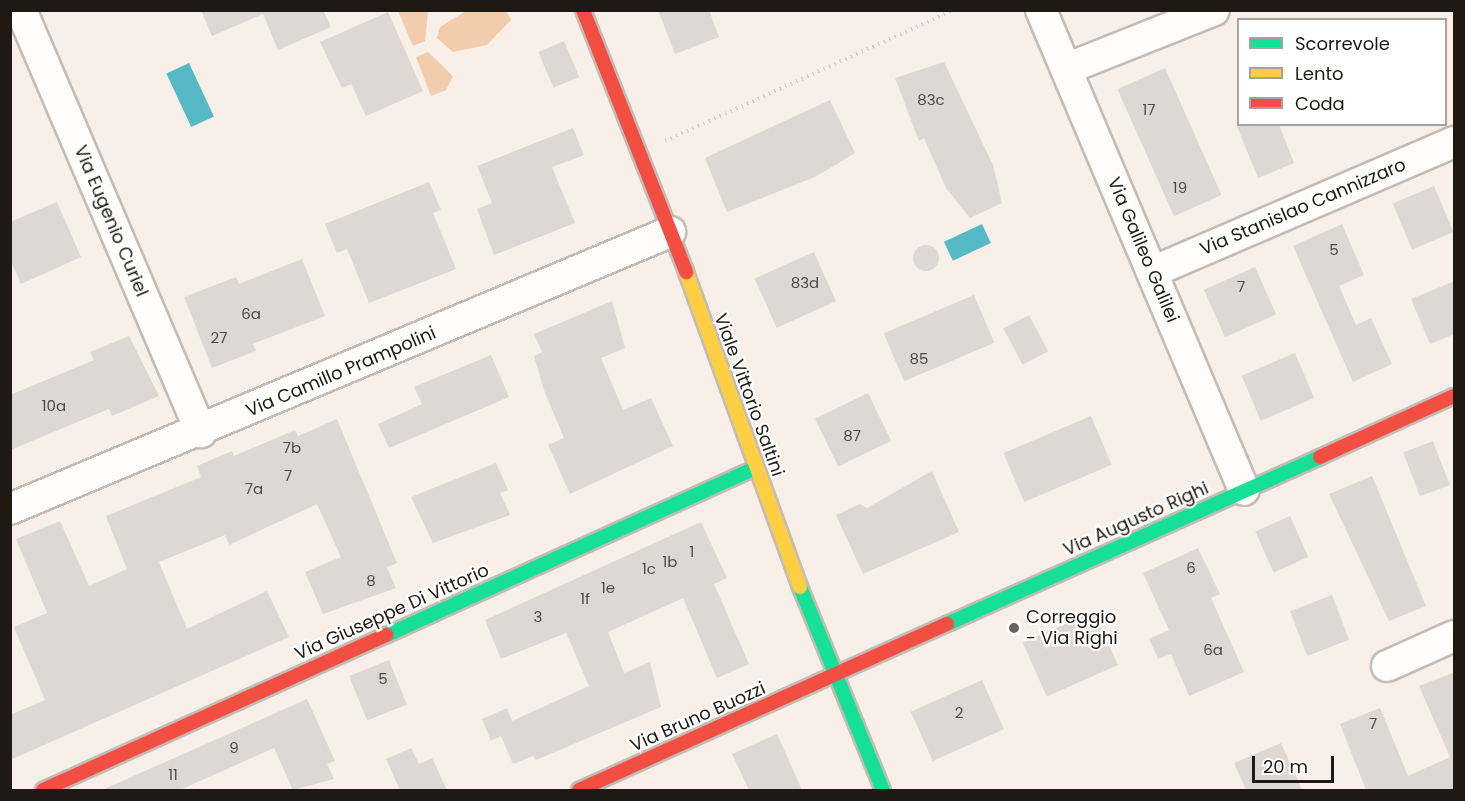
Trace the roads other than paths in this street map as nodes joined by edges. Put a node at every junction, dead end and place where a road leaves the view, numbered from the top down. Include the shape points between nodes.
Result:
1 (21, 10) edge
2 (583, 10) edge
3 (1041, 10) edge
4 (1214, 10) edge
5 (1066, 69) junction
6 (1455, 142) edge
7 (670, 232) junction
8 (1152, 272) junction
9 (1455, 396) edge
10 (201, 432) junction
11 (756, 468) junction
12 (1244, 490) junction
13 (10, 509) edge
14 (1455, 636) edge
15 (1388, 666) dead end
16 (832, 676) junction
17 (43, 790) edge
18 (579, 790) edge
19 (883, 790) edge

1 - 10 street, Via Eugenio Curiel
2 - 7 street, Viale Vittorio Saltini
3 - 5 street, Via Galileo Galilei
4 - 5 street
5 - 8 street, Via Galileo Galilei
6 - 8 street, Via Stanislao Cannizzaro
7 - 10 street, Via Camillo Prampolini
7 - 11 street, Viale Vittorio Saltini
8 - 12 street, Via Galileo Galilei
9 - 12 street, Via Augusto Righi
10 - 13 street, Via Camillo Prampolini
11 - 16 street, Viale Vittorio Saltini
11 - 17 street, Via Giuseppe Di Vittorio
12 - 16 street, Via Augusto Righi
14 - 15 street
16 - 18 street, Via Bruno Buozzi
16 - 19 street, Viale Vittorio Saltini

